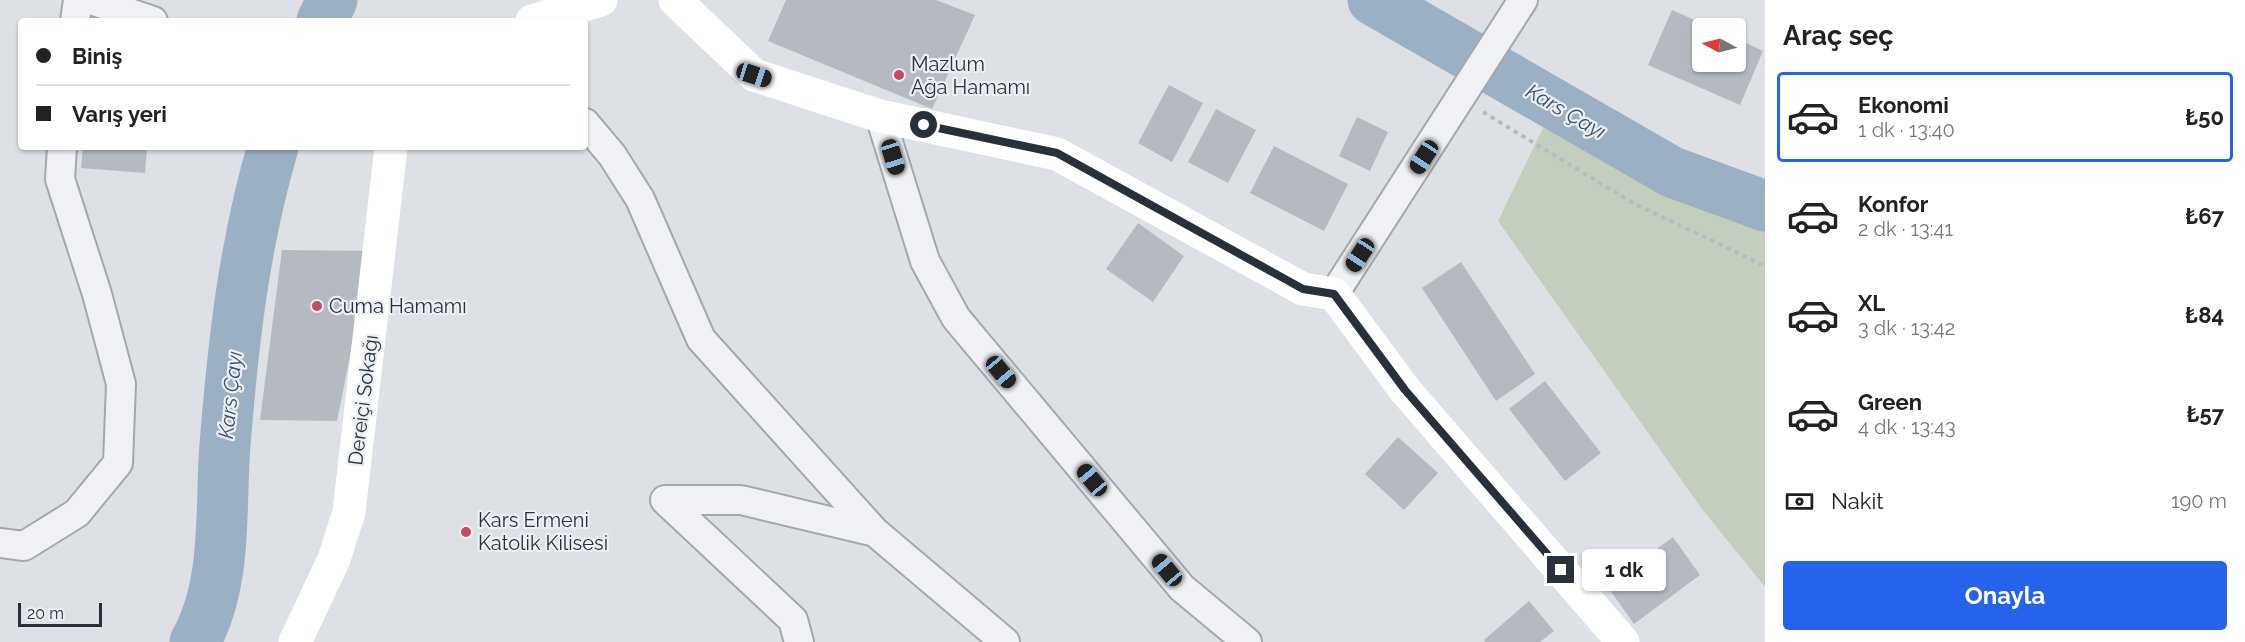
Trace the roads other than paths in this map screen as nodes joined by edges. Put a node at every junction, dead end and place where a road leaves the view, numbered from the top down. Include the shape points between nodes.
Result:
1 (78, 0) edge
2 (91, 0) edge
3 (601, 0) edge
4 (675, 0) edge
5 (1523, 0) edge
6 (75, 18) edge
7 (144, 18) edge
8 (542, 18) edge
9 (880, 116) junction
10 (588, 127) edge
11 (63, 150) edge
12 (391, 150) edge
13 (1334, 294) junction
14 (875, 532) junction
15 (0, 543) edge
16 (296, 642) edge
17 (799, 642) edge
18 (1005, 642) edge
19 (1247, 642) edge
20 (1623, 642) edge

1 - 6 street
2 - 7 street
3 - 8 street
4 - 9 street via 754,75
5 - 13 street
9 - 13 street via 1057,153 1303,289
9 - 19 street via 925,261 956,318 1182,588
10 - 14 street via 640,199 702,339
11 - 15 street via 60,179 121,384 118,463 77,513 24,546
12 - 16 street, Dereiçi Sokağı via 349,512 334,559
13 - 20 street via 1405,390
14 - 17 street via 741,500 665,500 793,620
14 - 18 street

